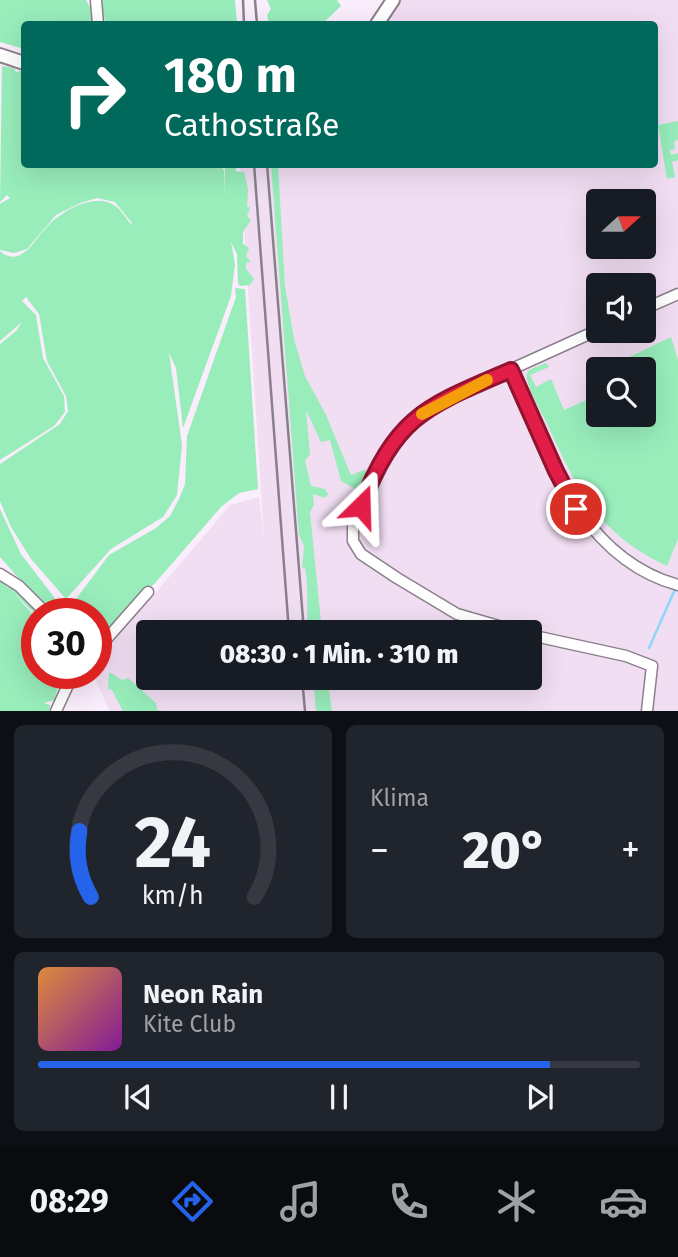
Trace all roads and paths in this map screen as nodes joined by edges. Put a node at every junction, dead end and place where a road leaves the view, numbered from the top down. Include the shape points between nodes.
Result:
1 (96, 0) edge
2 (393, 0) edge
3 (98, 21) edge
4 (379, 21) edge
5 (0, 55) edge
6 (21, 62) edge
7 (678, 293) edge
8 (656, 303) edge
9 (586, 336) edge
10 (511, 370) junction
11 (0, 574) edge
12 (675, 584) edge
13 (148, 592) dead end
14 (31, 598) edge
15 (478, 620) edge
16 (112, 633) edge
17 (542, 638) edge
18 (64, 689) edge
19 (56, 711) edge
20 (647, 711) edge

1 - 3 street
2 - 4 street
5 - 6 street
7 - 8 street
9 - 10 street
10 - 12 street via 576,509 624,557
10 - 15 street via 450,397 405,427 376,469 352,532 361,554 457,614
11 - 14 street
13 - 16 street
17 - 20 street via 647,663 654,671
18 - 19 street

